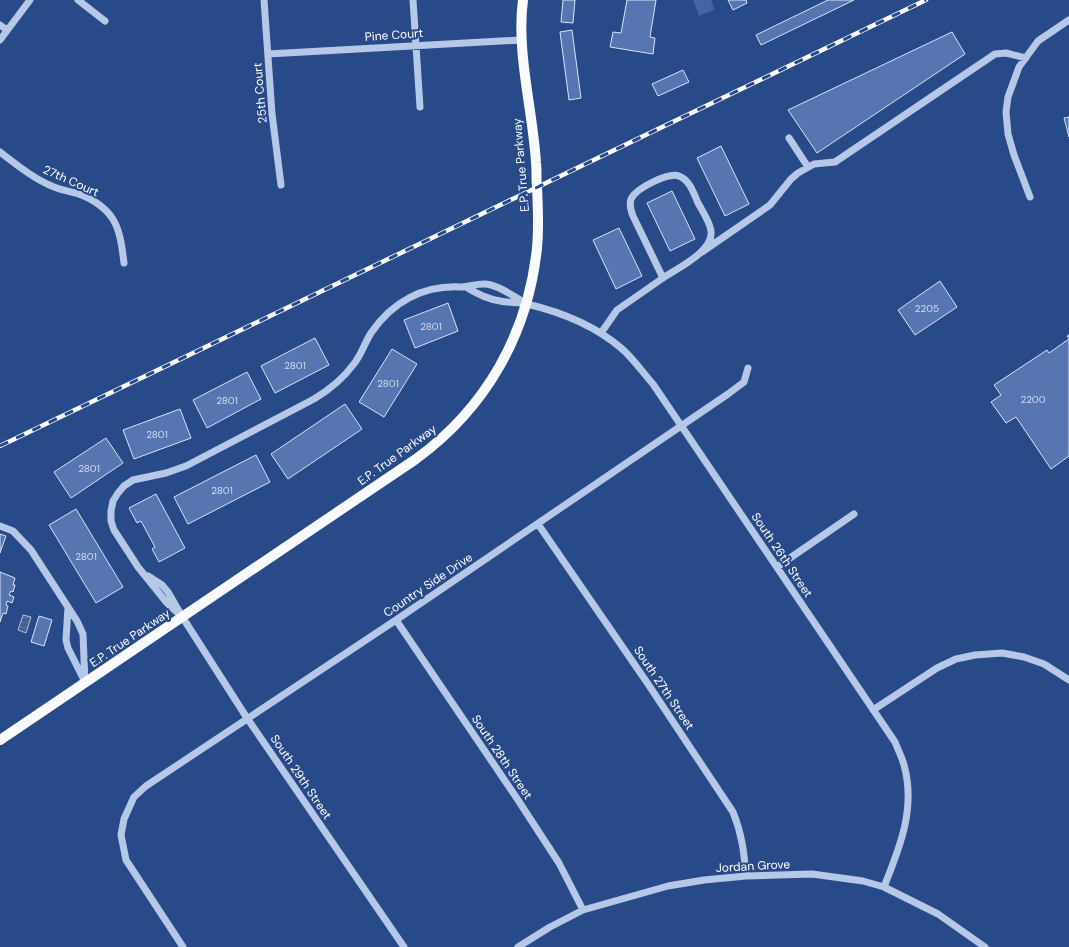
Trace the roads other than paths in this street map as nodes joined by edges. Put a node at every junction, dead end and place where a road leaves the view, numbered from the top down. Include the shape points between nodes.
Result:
1 (30, 0) edge
2 (78, 0) edge
3 (264, 0) edge
4 (413, 0) edge
5 (523, 0) edge
6 (1069, 20) edge
7 (105, 21) dead end
8 (0, 25) edge
9 (7, 30) junction
10 (0, 40) edge
11 (522, 40) junction
12 (416, 45) junction
13 (268, 54) junction
14 (1026, 58) junction
15 (420, 106) dead end
16 (789, 138) dead end
17 (0, 152) edge
18 (808, 167) junction
19 (281, 185) dead end
20 (1030, 196) dead end
21 (702, 252) junction
22 (124, 264) dead end
23 (663, 278) junction
24 (466, 287) junction
25 (526, 304) junction
26 (601, 333) junction
27 (748, 368) dead end
28 (680, 426) junction
29 (854, 514) dead end
30 (538, 524) junction
31 (0, 526) edge
32 (777, 567) junction
33 (68, 607) junction
34 (183, 618) junction
35 (396, 620) junction
36 (1069, 680) edge
37 (85, 683) junction
38 (873, 710) junction
39 (247, 718) junction
40 (0, 740) edge
41 (746, 876) junction
42 (884, 887) junction
43 (583, 910) junction
44 (183, 947) edge
45 (404, 947) edge
46 (518, 947) edge
47 (985, 947) edge

1 - 9 street
2 - 7 street
3 - 13 street, 25th Court
4 - 12 street
5 - 11 main road, E.P. True Parkway
6 - 14 street via 1038,42
8 - 9 street
9 - 10 street
11 - 12 street, Pine Court
11 - 25 main road, E.P. True Parkway via 539,214 535,265
12 - 13 street, Pine Court
12 - 15 street
13 - 19 street, 25th Court
14 - 18 street via 1006,53 995,54 835,162
14 - 20 street via 1019,67 1008,97 1006,112 1008,134
16 - 18 street
17 - 22 street, 27th Court via 27,173 54,187 84,196 104,208 114,220 120,236
18 - 21 street via 791,179 770,205
21 - 23 street
21 - 23 street via 709,245 711,231 691,187 685,180 674,175 664,177 636,192 631,199 630,208
23 - 26 street via 616,310
24 - 25 street via 479,296
24 - 25 street, South 29th Street via 484,284 503,290
24 - 34 street, South 29th Street via 434,288 406,299 380,320 354,365 329,390 186,466 133,480 118,493 111,511 111,521 117,535 138,567 168,592
25 - 26 street, South 26th Street via 569,316
25 - 34 main road, E.P. True Parkway via 497,373 470,410 442,439 416,460
26 - 28 street, South 26th Street via 622,349 653,384
27 - 28 street, Country Side Drive via 744,382
28 - 30 street, Country Side Drive
28 - 32 street, South 26th Street
29 - 32 street
30 - 35 street, Country Side Drive
30 - 41 street, South 27th Street via 733,812 744,845
31 - 33 street via 13,531 32,550
32 - 38 street, South 26th Street
33 - 37 street via 83,634
33 - 37 street via 66,640
34 - 37 main road, E.P. True Parkway
34 - 39 street, South 29th Street
35 - 39 street, Country Side Drive
35 - 43 street, South 28th Street via 559,863
36 - 38 street via 1044,664 1024,656 1002,653 975,655 956,659 937,668
37 - 40 main road, E.P. True Parkway
38 - 42 street, South 26th Street via 895,742 904,765 907,787 908,814 900,849
39 - 44 street, Country Side Drive via 146,786 134,797 124,822 121,835 126,860
39 - 45 street, South 29th Street
41 - 42 street, Jordan Grove via 812,874 863,881
41 - 43 street, Jordan Grove via 668,886
42 - 47 street, Jordan Grove via 938,914
43 - 46 street, Jordan Grove

